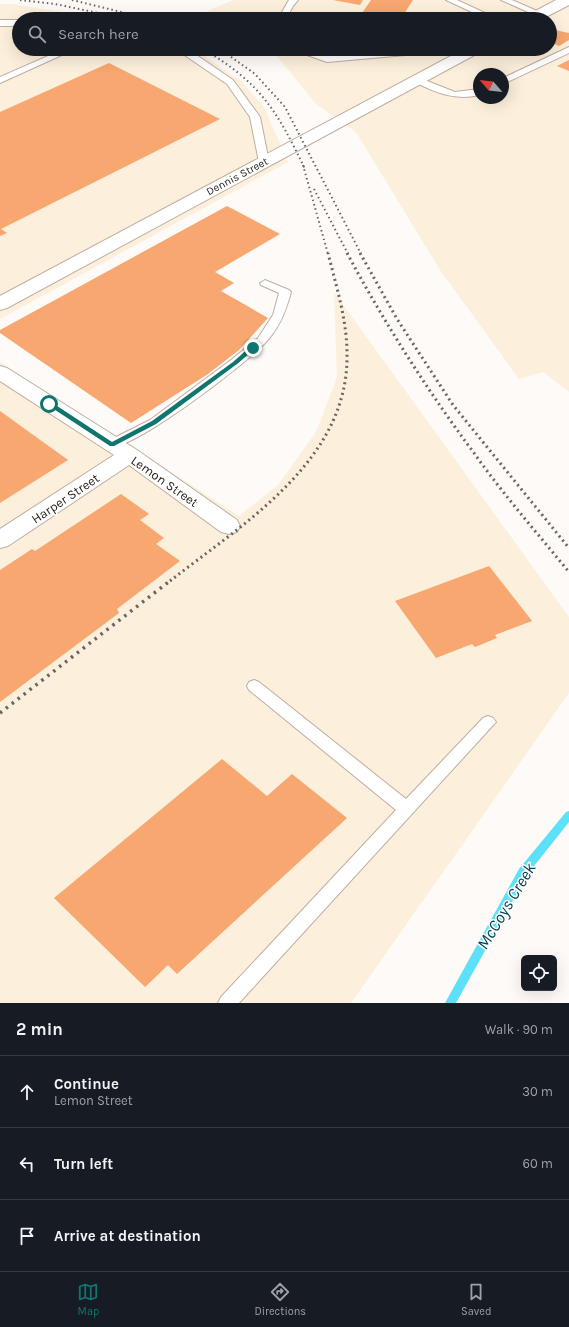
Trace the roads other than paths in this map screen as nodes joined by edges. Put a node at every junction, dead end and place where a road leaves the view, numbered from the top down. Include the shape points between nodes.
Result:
1 (294, 0) edge
2 (450, 0) edge
3 (505, 0) edge
4 (567, 0) edge
5 (286, 12) edge
6 (473, 12) edge
7 (536, 12) edge
8 (545, 12) edge
9 (557, 15) edge
10 (569, 16) edge
11 (0, 23) edge
12 (12, 23) edge
13 (569, 50) edge
14 (55, 56) edge
15 (192, 56) edge
16 (317, 56) edge
17 (361, 56) edge
18 (462, 56) edge
19 (556, 56) edge
20 (557, 56) edge
21 (509, 78) edge
22 (0, 80) edge
23 (417, 80) junction
24 (473, 94) edge
25 (264, 162) junction
26 (265, 283) dead end
27 (0, 304) edge
28 (0, 372) edge
29 (120, 450) junction
30 (229, 526) dead end
31 (0, 540) edge
32 (254, 686) dead end
33 (488, 722) dead end
34 (407, 809) junction
35 (227, 1003) edge

1 - 5 lane
2 - 6 lane
3 - 7 lane
4 - 8 street
9 - 10 street
11 - 12 lane
13 - 20 lane
14 - 22 lane
15 - 25 lane via 230,82 255,117
16 - 17 lane via 327,59
18 - 23 street, Dennis Street
19 - 21 lane
23 - 24 lane via 451,95
23 - 25 street, Dennis Street
25 - 27 street, Dennis Street
26 - 29 lane via 285,292 280,316 262,340
28 - 29 street, Lemon Street
29 - 30 street, Lemon Street
29 - 31 street, Harper Street
32 - 34 lane
33 - 34 lane
34 - 35 lane

